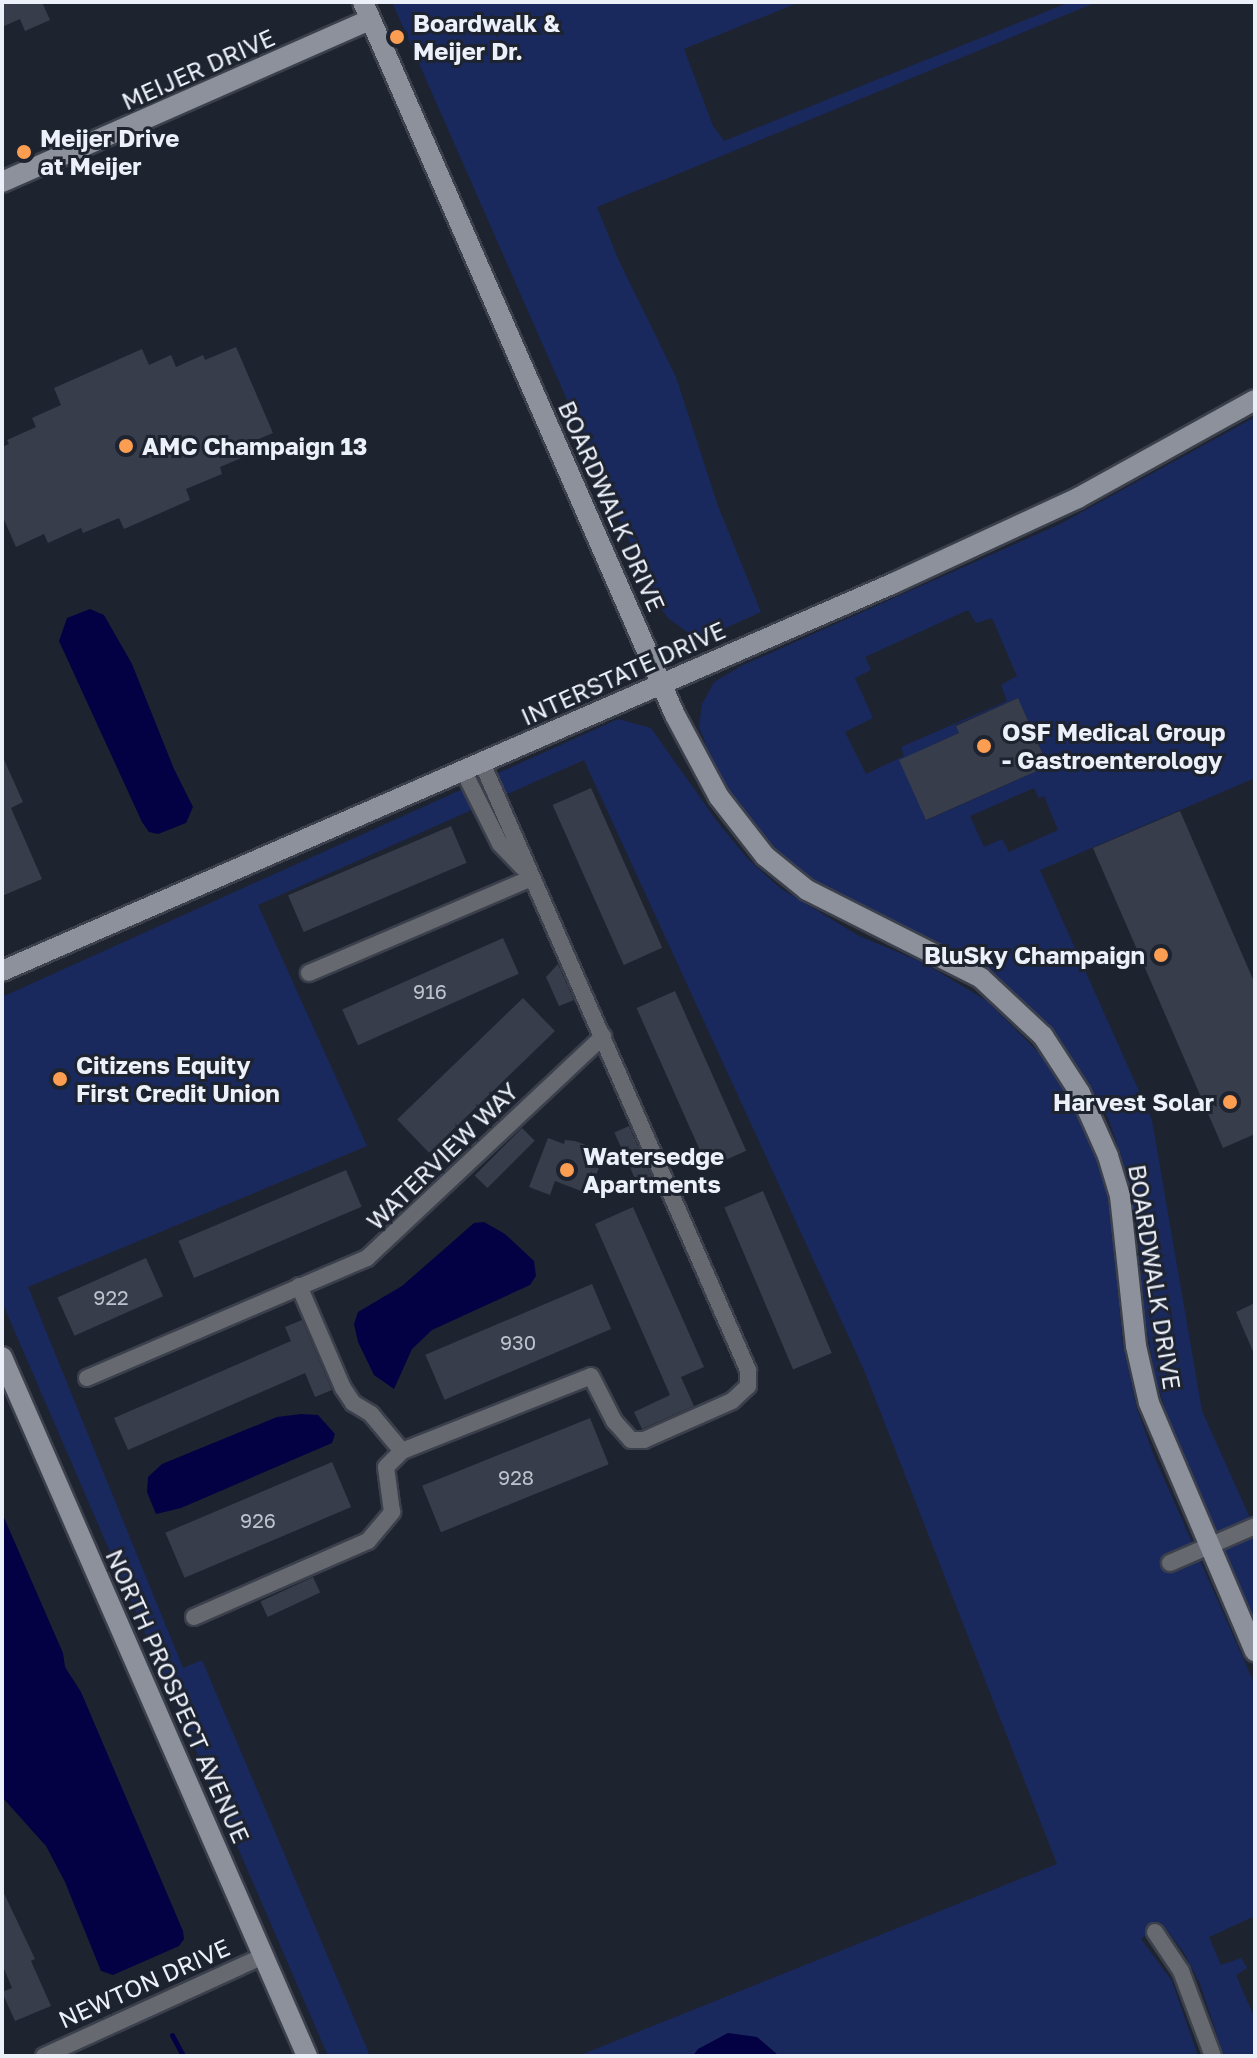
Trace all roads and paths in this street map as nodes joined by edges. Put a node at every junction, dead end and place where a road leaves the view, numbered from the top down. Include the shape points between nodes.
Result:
1 (366, 11) edge
2 (2, 182) edge
3 (1255, 400) edge
4 (662, 685) junction
5 (473, 768) junction
6 (532, 878) junction
7 (2, 971) edge
8 (309, 973) dead end
9 (603, 1036) junction
10 (299, 1286) junction
11 (2, 1357) edge
12 (87, 1378) dead end
13 (402, 1451) junction
14 (1255, 1526) edge
15 (1210, 1545) junction
16 (1170, 1563) dead end
17 (194, 1617) dead end
18 (1255, 1651) edge
19 (1155, 1932) dead end
20 (263, 1956) junction
21 (44, 2056) edge
22 (307, 2056) edge
23 (1213, 2056) edge

1 - 2 street, MEIJER DRIVE
1 - 4 street, BOARDWALK DRIVE
3 - 4 street, INTERSTATE DRIVE via 1078,498
4 - 5 street, INTERSTATE DRIVE
4 - 15 street, BOARDWALK DRIVE via 719,797 765,856 835,907 981,978 1043,1036 1074,1081 1120,1196 1136,1346 1149,1403
5 - 6 street
5 - 7 street, INTERSTATE DRIVE
6 - 8 street
6 - 9 street
9 - 10 street, WATERVIEW WAY via 378,1250
9 - 13 street via 748,1370 748,1386 732,1401 644,1440 631,1440 614,1421 591,1376
10 - 12 street, WATERVIEW WAY
10 - 13 street via 343,1388
11 - 20 street, NORTH PROSPECT AVENUE
13 - 17 street via 386,1467 392,1512 368,1541
14 - 15 street
15 - 16 street
15 - 18 street, BOARDWALK DRIVE
19 - 23 street via 1181,1971
20 - 21 street, NEWTON DRIVE
20 - 22 street, NORTH PROSPECT AVENUE

